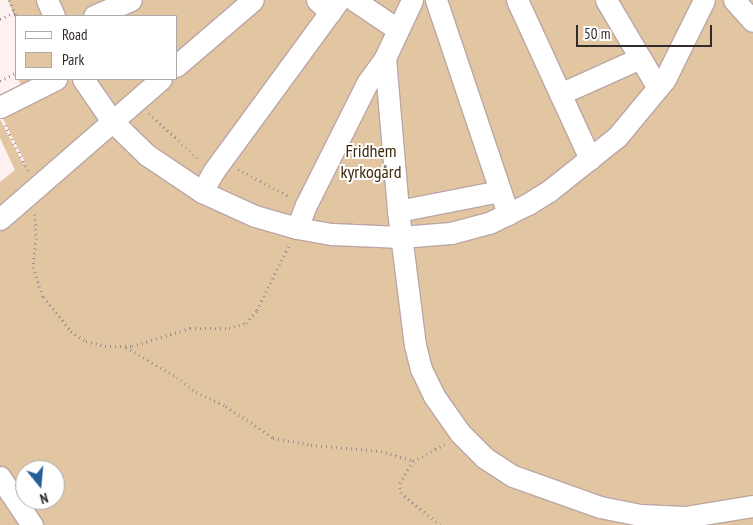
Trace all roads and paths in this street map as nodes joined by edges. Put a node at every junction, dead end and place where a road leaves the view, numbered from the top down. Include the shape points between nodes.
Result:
1 (9, 0) edge
2 (47, 0) edge
3 (131, 0) edge
4 (253, 0) edge
5 (354, 0) edge
6 (412, 0) edge
7 (436, 0) edge
8 (517, 0) edge
9 (704, 0) edge
10 (734, 0) edge
11 (612, 2) edge
12 (329, 4) edge
13 (15, 14) edge
14 (54, 15) edge
15 (96, 15) edge
16 (0, 20) edge
17 (753, 21) edge
18 (397, 29) junction
19 (385, 58) junction
20 (640, 58) junction
21 (178, 64) edge
22 (15, 74) edge
23 (54, 80) edge
24 (85, 80) edge
25 (160, 80) edge
26 (0, 81) edge
27 (658, 88) junction
28 (560, 94) junction
29 (136, 100) junction
30 (2, 115) edge
31 (112, 121) junction
32 (590, 159) junction
33 (218, 166) junction
34 (37, 188) junction
35 (500, 191) junction
36 (202, 192) junction
37 (306, 206) junction
38 (2, 210) edge
39 (398, 212) junction
40 (508, 214) junction
41 (297, 228) junction
42 (401, 237) junction
43 (126, 347) junction
44 (460, 433) junction
45 (414, 462) junction
46 (0, 477) edge
47 (753, 506) edge
48 (32, 525) edge
49 (440, 525) edge

1 - 13 path
2 - 14 street
3 - 15 street
4 - 21 street
5 - 18 street
6 - 18 street
7 - 35 street
8 - 28 street
9 - 27 street
10 - 17 street
11 - 20 street
12 - 33 street
13 - 16 path
18 - 19 street
19 - 37 street via 367,83
19 - 39 street
20 - 27 street
20 - 28 street
22 - 26 path
23 - 30 street
24 - 31 street
25 - 29 street
27 - 32 street via 617,137
28 - 32 street
29 - 31 street
29 - 33 path via 172,136
30 - 34 path
31 - 34 street
31 - 36 street via 147,155
32 - 40 street via 549,191
33 - 36 street
33 - 37 path
34 - 38 street
34 - 43 path via 32,202 37,229 33,267 43,297 79,337 98,345
35 - 39 street
35 - 40 street
36 - 41 street via 255,216
37 - 41 street
39 - 42 street
40 - 42 street via 466,230
41 - 42 street via 332,234
41 - 43 path via 257,310 246,323 229,328 202,326 180,330
42 - 44 street via 418,358 434,396
43 - 45 path via 273,438 380,451
44 - 45 path
44 - 47 street via 485,458 513,476 600,507 640,515 685,517
45 - 49 path via 400,483 401,493
46 - 48 street

